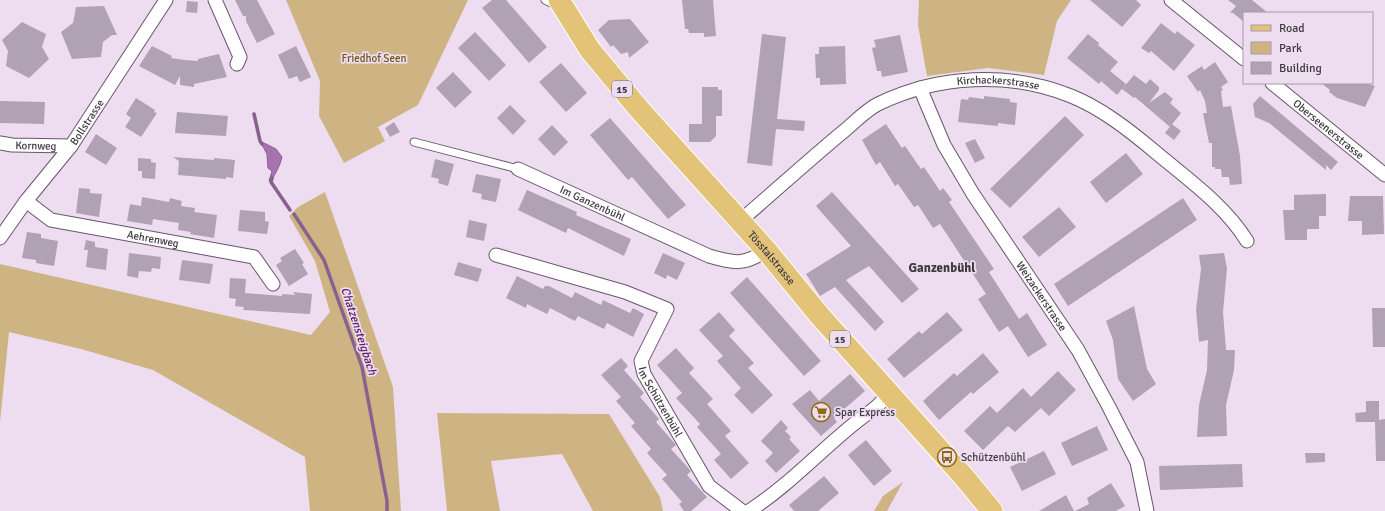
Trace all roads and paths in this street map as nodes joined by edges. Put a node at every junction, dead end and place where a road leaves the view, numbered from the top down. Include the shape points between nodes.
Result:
1 (166, 0) edge
2 (215, 0) edge
3 (545, 0) edge
4 (1171, 0) edge
5 (562, 5) edge
6 (1243, 58) edge
7 (237, 64) dead end
8 (1273, 84) edge
9 (920, 88) junction
10 (414, 142) dead end
11 (0, 143) edge
12 (71, 146) junction
13 (518, 169) joint
14 (1385, 175) edge
15 (26, 200) junction
16 (740, 221) junction
17 (0, 238) edge
18 (1247, 241) dead end
19 (766, 250) junction
20 (496, 255) dead end
21 (273, 284) dead end
22 (888, 393) junction
23 (742, 511) edge
24 (749, 511) edge
25 (992, 511) edge
26 (1147, 511) edge

1 - 12 street, Bollstrasse
2 - 7 street via 240,57
3 - 5 lane
4 - 6 street
5 - 16 main road, Tösstalstrasse / 15 via 590,50 639,109
8 - 14 street, Oberseenerstrasse
9 - 16 street, Kirchackerstrasse via 877,105
9 - 18 street, Kirchackerstrasse via 967,78 1042,86 1073,97 1134,134 1215,203 1237,224
9 - 26 street, Weizackerstrasse via 944,145 973,194 1078,350 1109,407 1136,462
10 - 13 lane, Im Ganzenbühl
11 - 12 street, Kornweg via 12,146
12 - 15 street, Bollstrasse
13 - 19 street, Im Ganzenbühl via 709,256 731,263 751,260
15 - 17 street, Bollstrasse
15 - 21 street, Aehrenweg via 51,220 254,257
16 - 19 main road, Tösstalstrasse / 15
19 - 22 main road, Tösstalstrasse / 15
20 - 23 street, Im Schützenbühl via 625,292 667,309 641,361 644,374 709,486
22 - 24 street via 883,402 856,422 772,496
22 - 25 main road, Tösstalstrasse / 15

